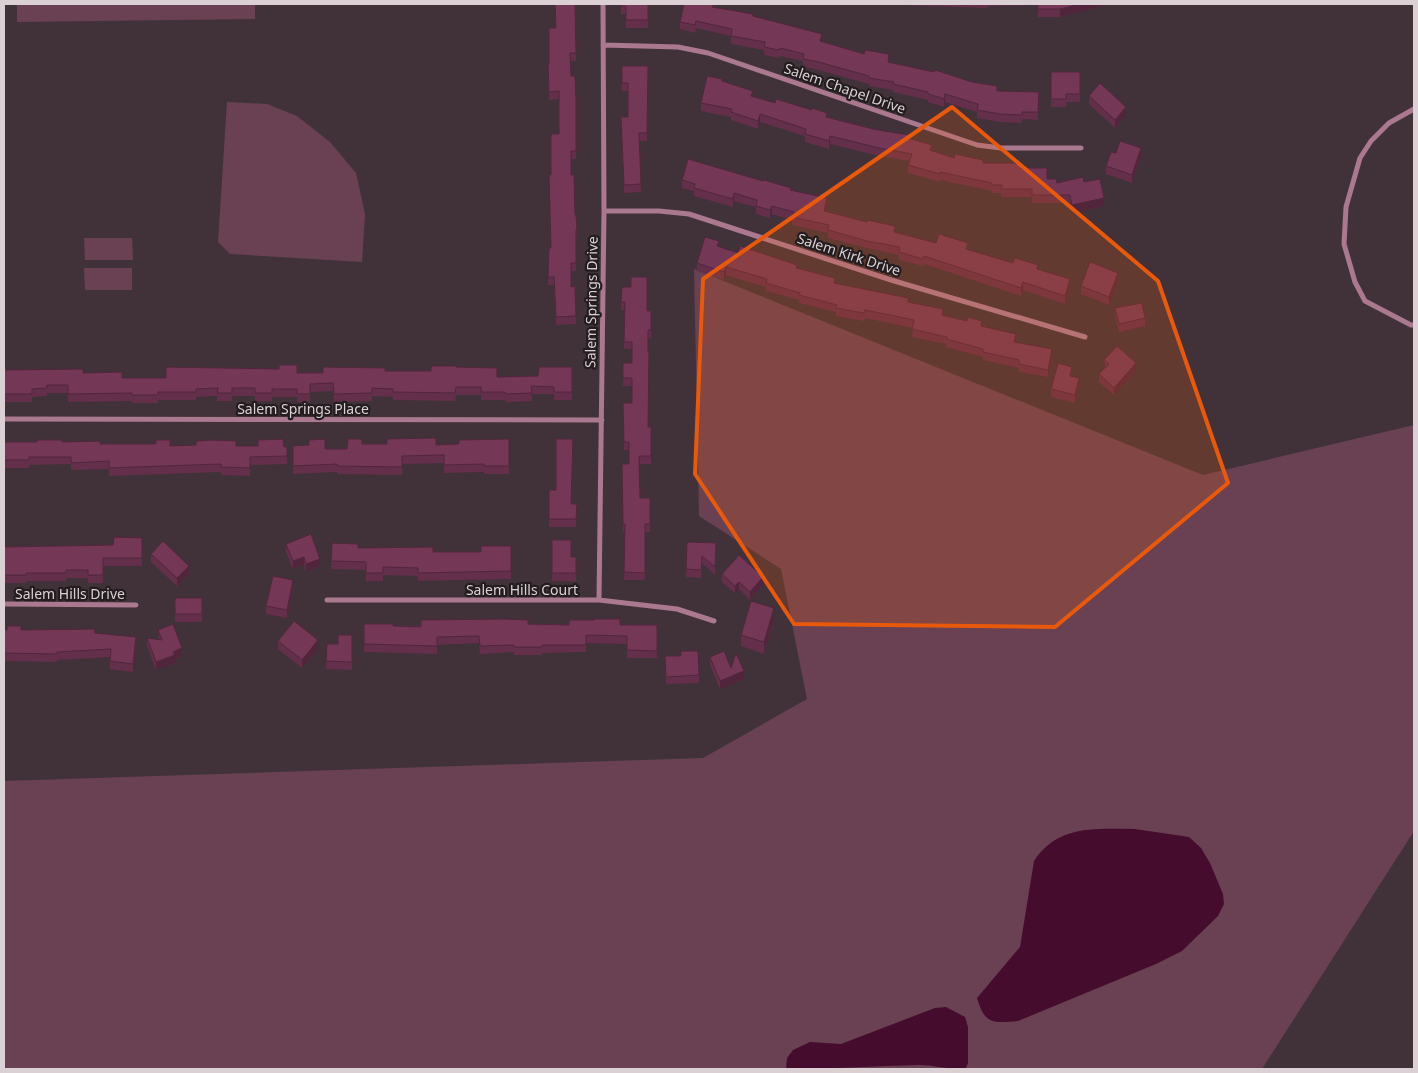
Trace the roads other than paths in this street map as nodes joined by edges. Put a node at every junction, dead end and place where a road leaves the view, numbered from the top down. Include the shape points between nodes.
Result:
1 (603, 4) edge
2 (603, 45) junction
3 (1414, 109) edge
4 (1080, 148) dead end
5 (604, 211) junction
6 (1414, 325) edge
7 (1085, 338) dead end
8 (4, 419) edge
9 (602, 420) junction
10 (327, 600) dead end
11 (599, 600) junction
12 (4, 604) edge
13 (136, 604) dead end
14 (714, 621) dead end

1 - 2 street, Salem Springs Drive
2 - 4 street, Salem Chapel Drive via 678,47 708,53 976,145
2 - 5 street, Salem Springs Drive
3 - 6 street via 1389,123 1360,158 1346,207 1344,244 1355,282 1365,301
5 - 7 street, Salem Kirk Drive via 689,214 891,280
5 - 9 street, Salem Springs Drive
8 - 9 street, Salem Springs Place
9 - 11 street, Salem Springs Drive
10 - 11 street, Salem Hills Court
11 - 14 street, Salem Hills Court via 677,609
12 - 13 street, Salem Hills Drive

